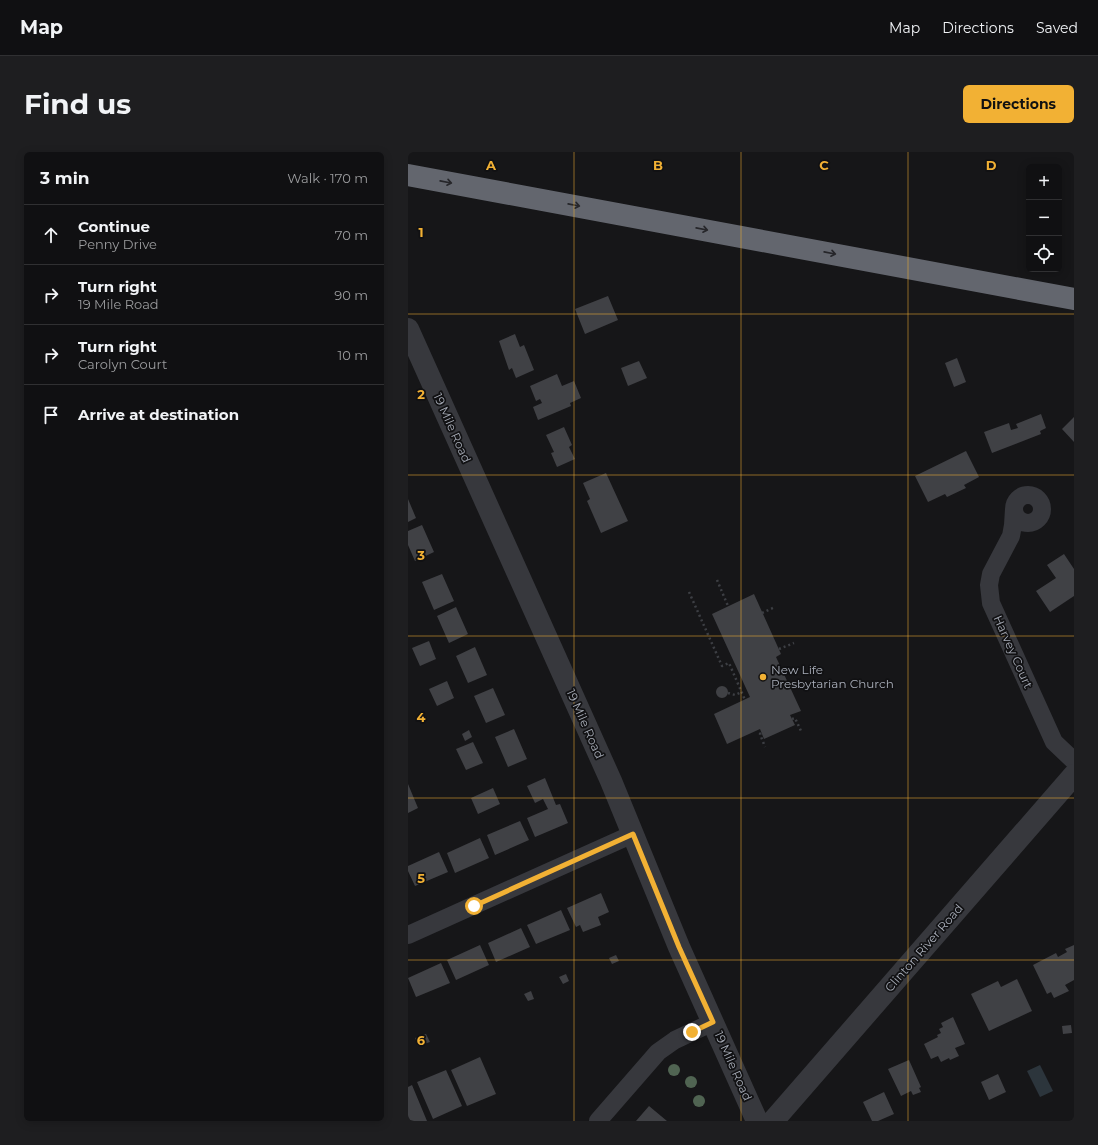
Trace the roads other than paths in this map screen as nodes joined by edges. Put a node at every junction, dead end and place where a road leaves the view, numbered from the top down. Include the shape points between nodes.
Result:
1 (408, 175) edge
2 (1074, 299) edge
3 (408, 329) edge
4 (1014, 509) junction
5 (1034, 523) junction
6 (1011, 536) junction
7 (1074, 761) edge
8 (1074, 775) edge
9 (633, 834) junction
10 (408, 935) edge
11 (713, 1022) junction
12 (598, 1121) edge
13 (757, 1121) edge
14 (773, 1121) edge

1 -> 2 highway
3 - 9 street, 19 Mile Road
4 - 5 street via 1014,514 1020,521
4 - 5 street via 1020,497 1030,494 1038,498 1043,512
4 - 6 street
5 - 6 street
6 - 7 street, Harvey Court via 991,574 991,603 1054,742
8 - 14 street, Clinton River Road
9 - 10 street
9 - 11 street, 19 Mile Road
11 - 12 street via 662,1049
11 - 13 street, 19 Mile Road

